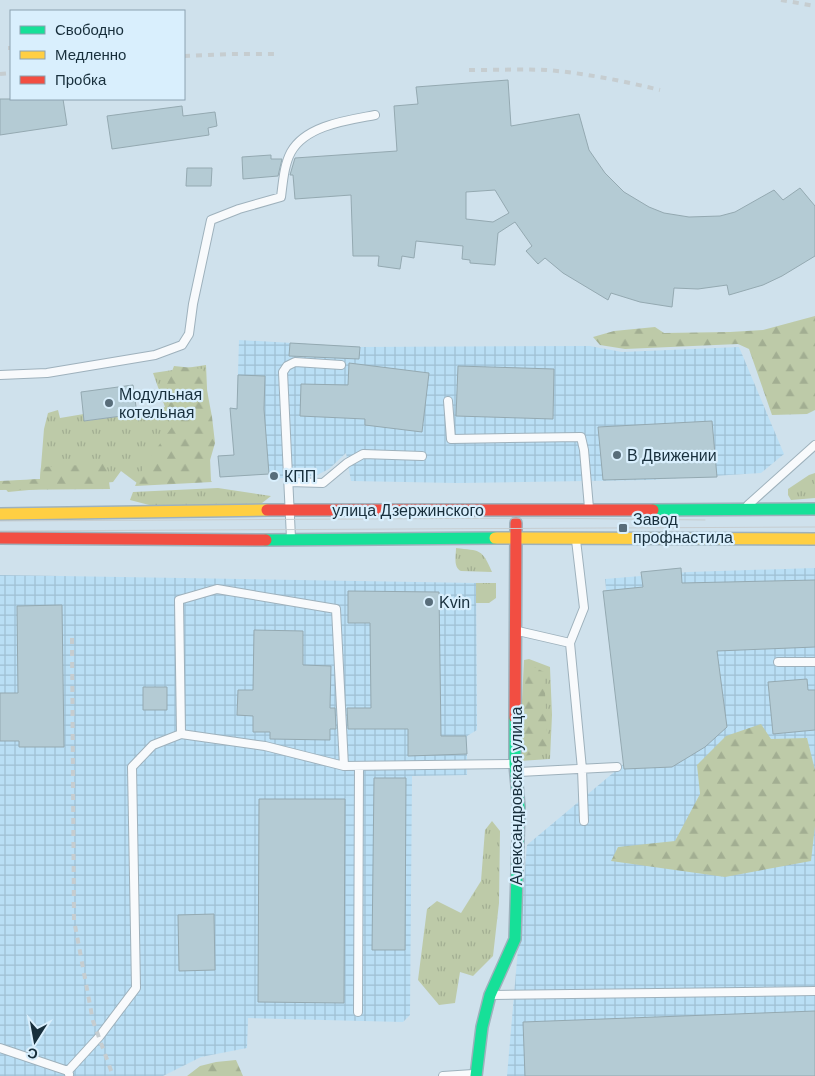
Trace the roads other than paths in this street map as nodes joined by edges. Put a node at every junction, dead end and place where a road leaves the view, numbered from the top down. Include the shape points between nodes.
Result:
1 (375, 115) dead end
2 (341, 365) dead end
3 (0, 374) edge
4 (448, 401) dead end
5 (815, 445) edge
6 (422, 456) dead end
7 (288, 482) junction
8 (815, 509) edge
9 (290, 510) junction
10 (516, 510) junction
11 (589, 510) junction
12 (743, 511) junction
13 (0, 514) edge
14 (517, 537) junction
15 (576, 537) junction
16 (0, 538) edge
17 (291, 540) junction
18 (815, 540) edge
19 (516, 631) junction
20 (570, 643) junction
21 (778, 662) dead end
22 (815, 662) edge
23 (181, 734) junction
24 (344, 766) junction
25 (359, 766) junction
26 (617, 767) dead end
27 (515, 768) junction
28 (582, 769) junction
29 (584, 821) dead end
30 (815, 991) edge
31 (490, 995) junction
32 (358, 1012) dead end
33 (0, 1048) edge
34 (69, 1074) edge
35 (476, 1075) edge
36 (443, 1076) edge

1 - 3 lane via 331,124 304,138 291,151 281,198 211,220 189,334 182,345 155,355 57,372
2 - 7 lane via 294,362 284,368
4 - 11 lane via 451,440 580,436
5 - 12 lane
6 - 7 lane via 363,454 342,466 323,483
7 - 9 lane
8 - 12 main road, улица Дзержинского
9 - 10 main road, улица Дзержинского
9 - 13 main road, улица Дзержинского
9 - 17 lane
10 - 11 main road, улица Дзержинского
10 - 14 main road, Александровская улица
11 - 12 main road, улица Дзержинского
14 - 15 main road, улица Дзержинского
14 - 17 main road, улица Дзержинского
14 - 19 main road, Александровская улица
15 - 18 main road, улица Дзержинского
15 - 20 lane via 584,608
16 - 17 main road, улица Дзержинского
19 - 20 lane
19 - 27 main road, Александровская улица
20 - 28 lane
21 - 22 lane
23 - 24 lane via 265,746
23 - 24 lane via 179,600 217,589 336,609
23 - 34 lane via 153,745 132,767 136,988
24 - 25 lane
25 - 27 lane
25 - 32 lane
26 - 28 lane
27 - 28 lane
27 - 31 main road, Александровская улица via 519,807 516,939
28 - 29 lane
30 - 31 lane
31 - 35 main road, Александровская улица
33 - 34 lane
35 - 36 lane

